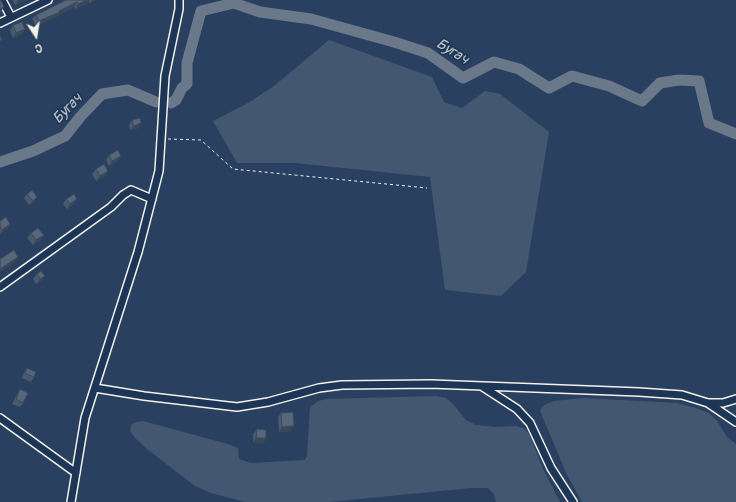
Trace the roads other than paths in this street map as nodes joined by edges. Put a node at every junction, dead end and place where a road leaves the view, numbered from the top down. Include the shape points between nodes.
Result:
1 (2, 0) edge
2 (48, 0) edge
3 (179, 0) edge
4 (11, 17) junction
5 (0, 22) edge
6 (152, 199) junction
7 (0, 287) edge
8 (482, 386) junction
9 (95, 388) junction
10 (736, 399) edge
11 (708, 403) junction
12 (0, 418) edge
13 (736, 422) edge
14 (76, 473) junction
15 (71, 502) edge
16 (573, 502) edge

1 - 4 street
2 - 4 street
3 - 6 street via 165,76 159,171
4 - 5 street
6 - 7 street via 131,190 122,195 111,207
6 - 9 street
8 - 9 street via 342,385 237,407
8 - 11 street via 682,394
8 - 16 street via 517,409 530,423 551,468
9 - 14 street via 85,418
10 - 11 street via 723,403
11 - 13 street
12 - 14 street
14 - 15 street

